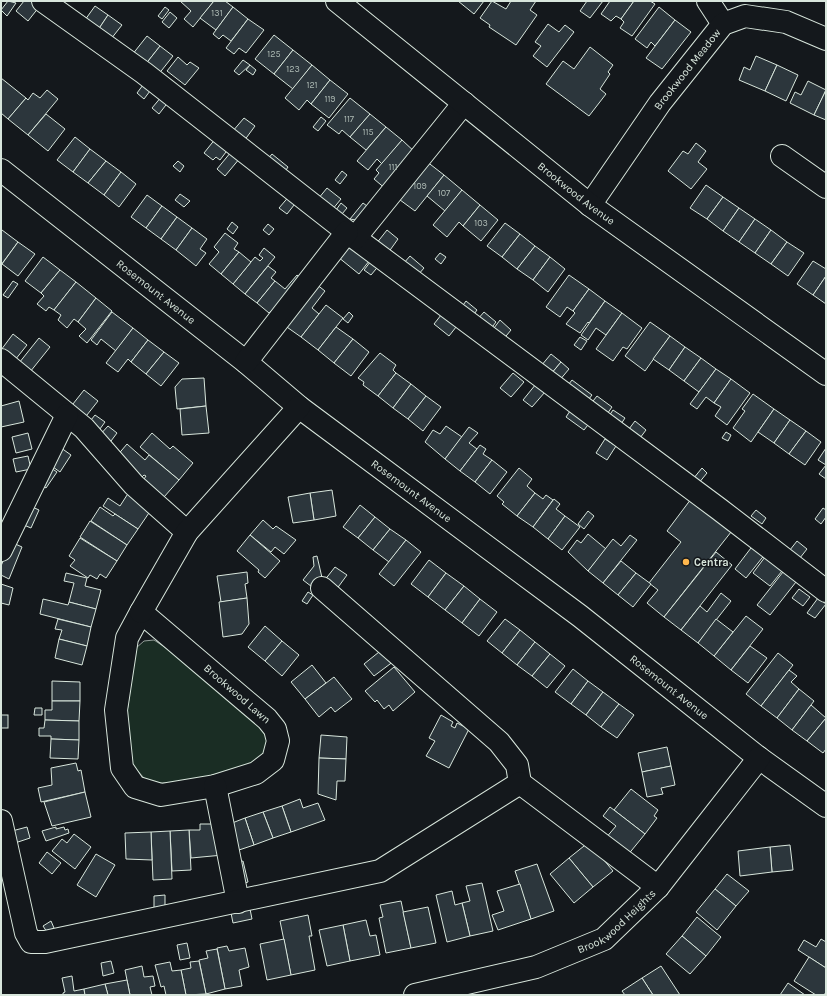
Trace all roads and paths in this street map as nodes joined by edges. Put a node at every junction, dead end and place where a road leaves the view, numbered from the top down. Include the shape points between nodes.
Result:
1 (43, 1) edge
2 (336, 1) edge
3 (708, 1) edge
4 (723, 24) junction
5 (826, 39) edge
6 (464, 103) junction
7 (782, 156) dead end
8 (1, 170) edge
9 (826, 186) edge
10 (590, 205) junction
11 (351, 235) junction
12 (1, 360) edge
13 (246, 362) junction
14 (826, 374) edge
15 (299, 407) junction
16 (67, 415) junction
17 (187, 532) junction
18 (1, 550) edge
19 (322, 588) dead end
20 (826, 591) edge
21 (141, 612) junction
22 (760, 758) junction
23 (520, 783) junction
24 (215, 786) junction
25 (826, 806) edge
26 (1, 821) edge
27 (658, 887) junction
28 (238, 902) junction
29 (414, 995) edge

1 - 11 street via 144,73
2 - 6 street, Brookwood Avenue
3 - 4 street
4 - 5 street, Brookwood Meadow via 745,16 786,22
4 - 10 street, Brookwood Meadow via 660,103
6 - 10 street, Brookwood Avenue
6 - 11 street
7 - 9 street
8 - 13 street, Rosemount Avenue
10 - 14 street, Brookwood Avenue
11 - 13 street
11 - 20 street
12 - 16 street
13 - 15 street, Rosemount Avenue
15 - 17 street, Brookwood Lawn
15 - 22 street, Rosemount Avenue via 580,616
16 - 17 street via 84,428 134,485
16 - 18 street
17 - 21 street, Brookwood Lawn
19 - 23 street via 499,742 517,765
21 - 24 street, Brookwood Lawn via 126,638 116,710 122,768 136,787 161,796
21 - 24 street, Brookwood Lawn via 267,719 275,729 278,741 273,760 256,773
22 - 25 street, Rosemount Avenue
22 - 27 street, Brookwood Heights
23 - 27 street
23 - 28 street via 380,871
24 - 28 street
26 - 28 street via 26,933 31,942 45,942
27 - 29 street, Brookwood Heights via 604,939 536,967

